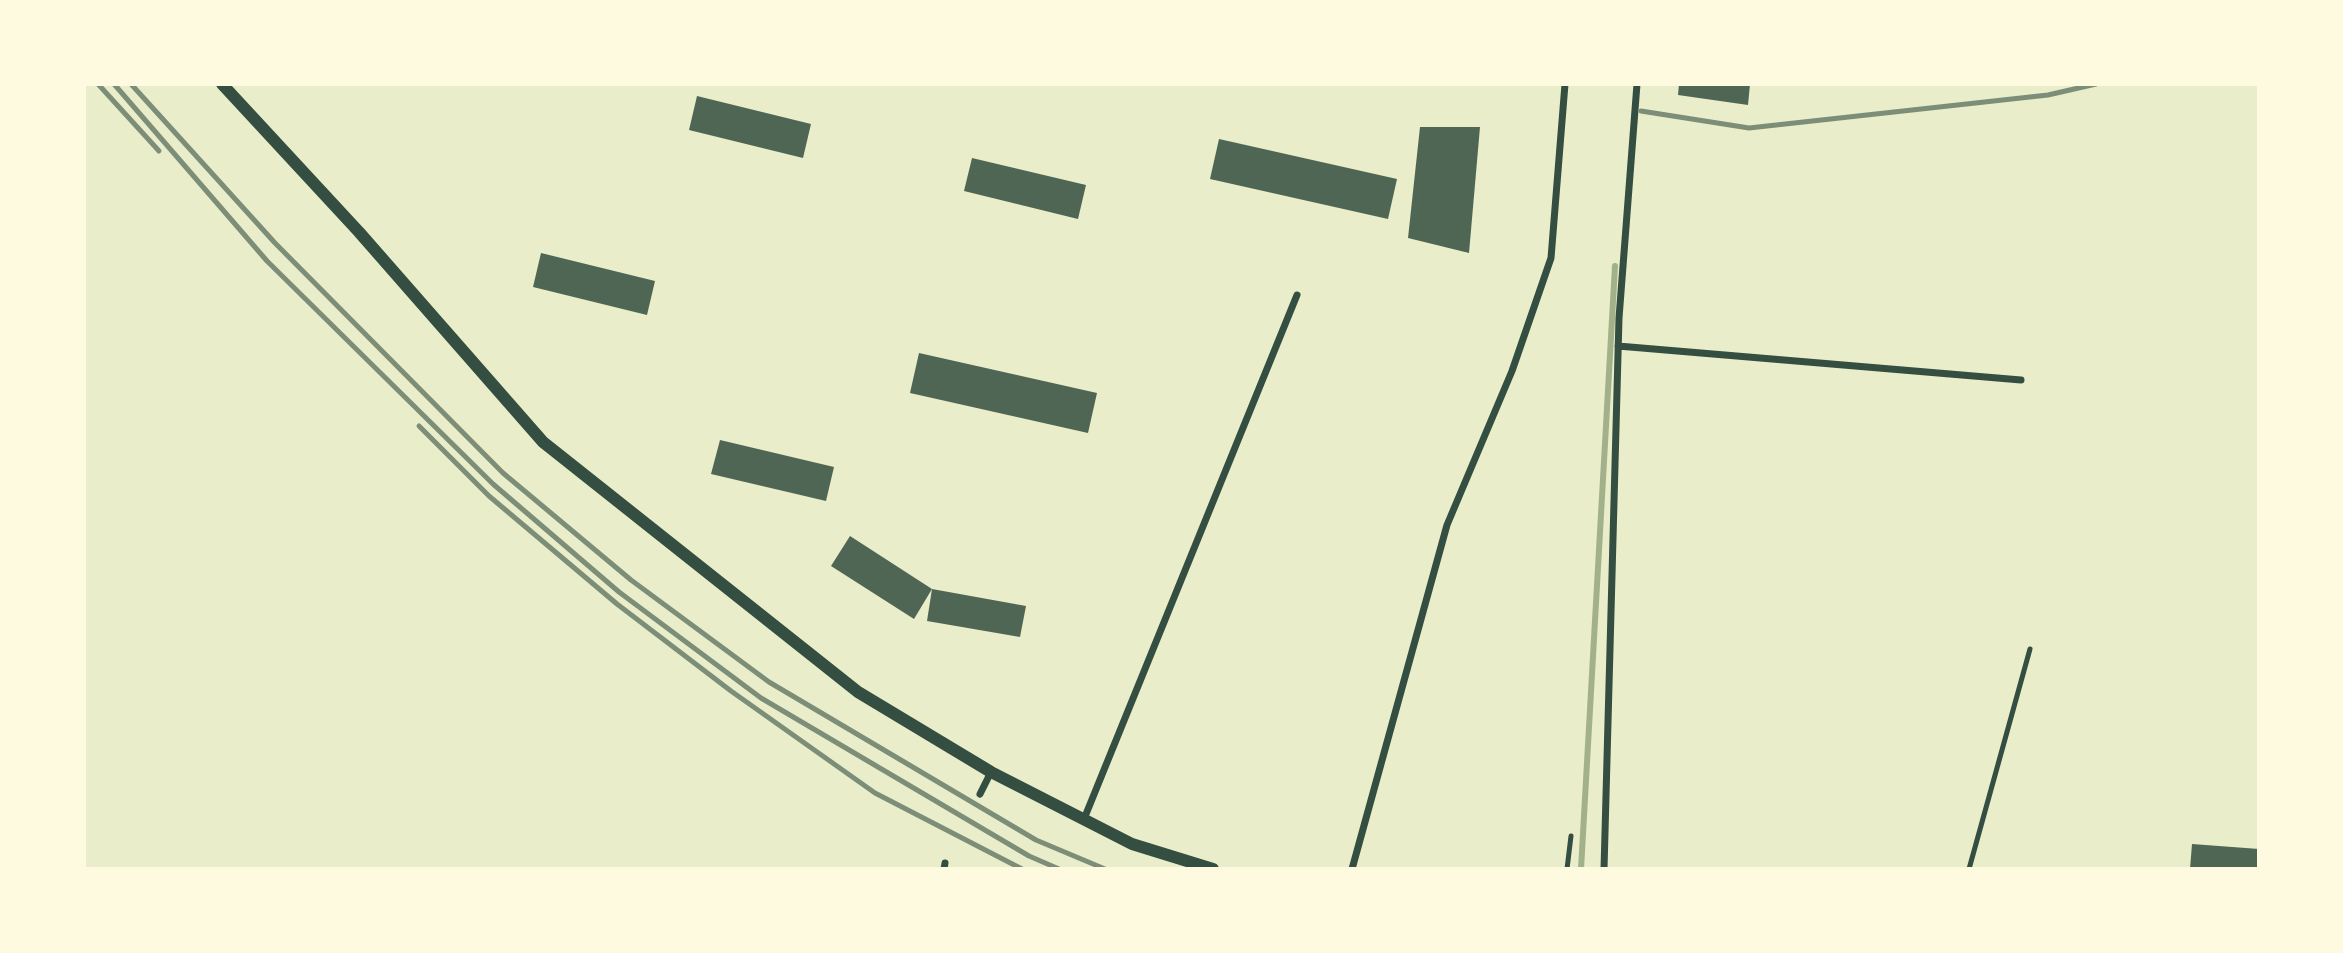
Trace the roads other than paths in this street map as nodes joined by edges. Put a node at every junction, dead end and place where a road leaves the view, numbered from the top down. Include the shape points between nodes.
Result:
1 (222, 84) edge
2 (1565, 84) edge
3 (1637, 84) edge
4 (1297, 295) dead end
5 (1618, 346) junction
6 (2021, 380) dead end
7 (2030, 649) dead end
8 (991, 772) junction
9 (981, 794) dead end
10 (1084, 819) junction
11 (1571, 836) dead end
12 (1213, 869) edge
13 (1352, 869) edge
14 (1567, 869) edge
15 (1604, 869) edge
16 (1969, 869) edge

1 - 8 street via 543,442 858,692
2 - 13 street via 1551,258 1512,371 1447,525
3 - 5 street
4 - 10 street
5 - 6 street
5 - 15 street
7 - 16 lane
8 - 9 street
8 - 10 street
10 - 12 street via 1132,844
11 - 14 lane

